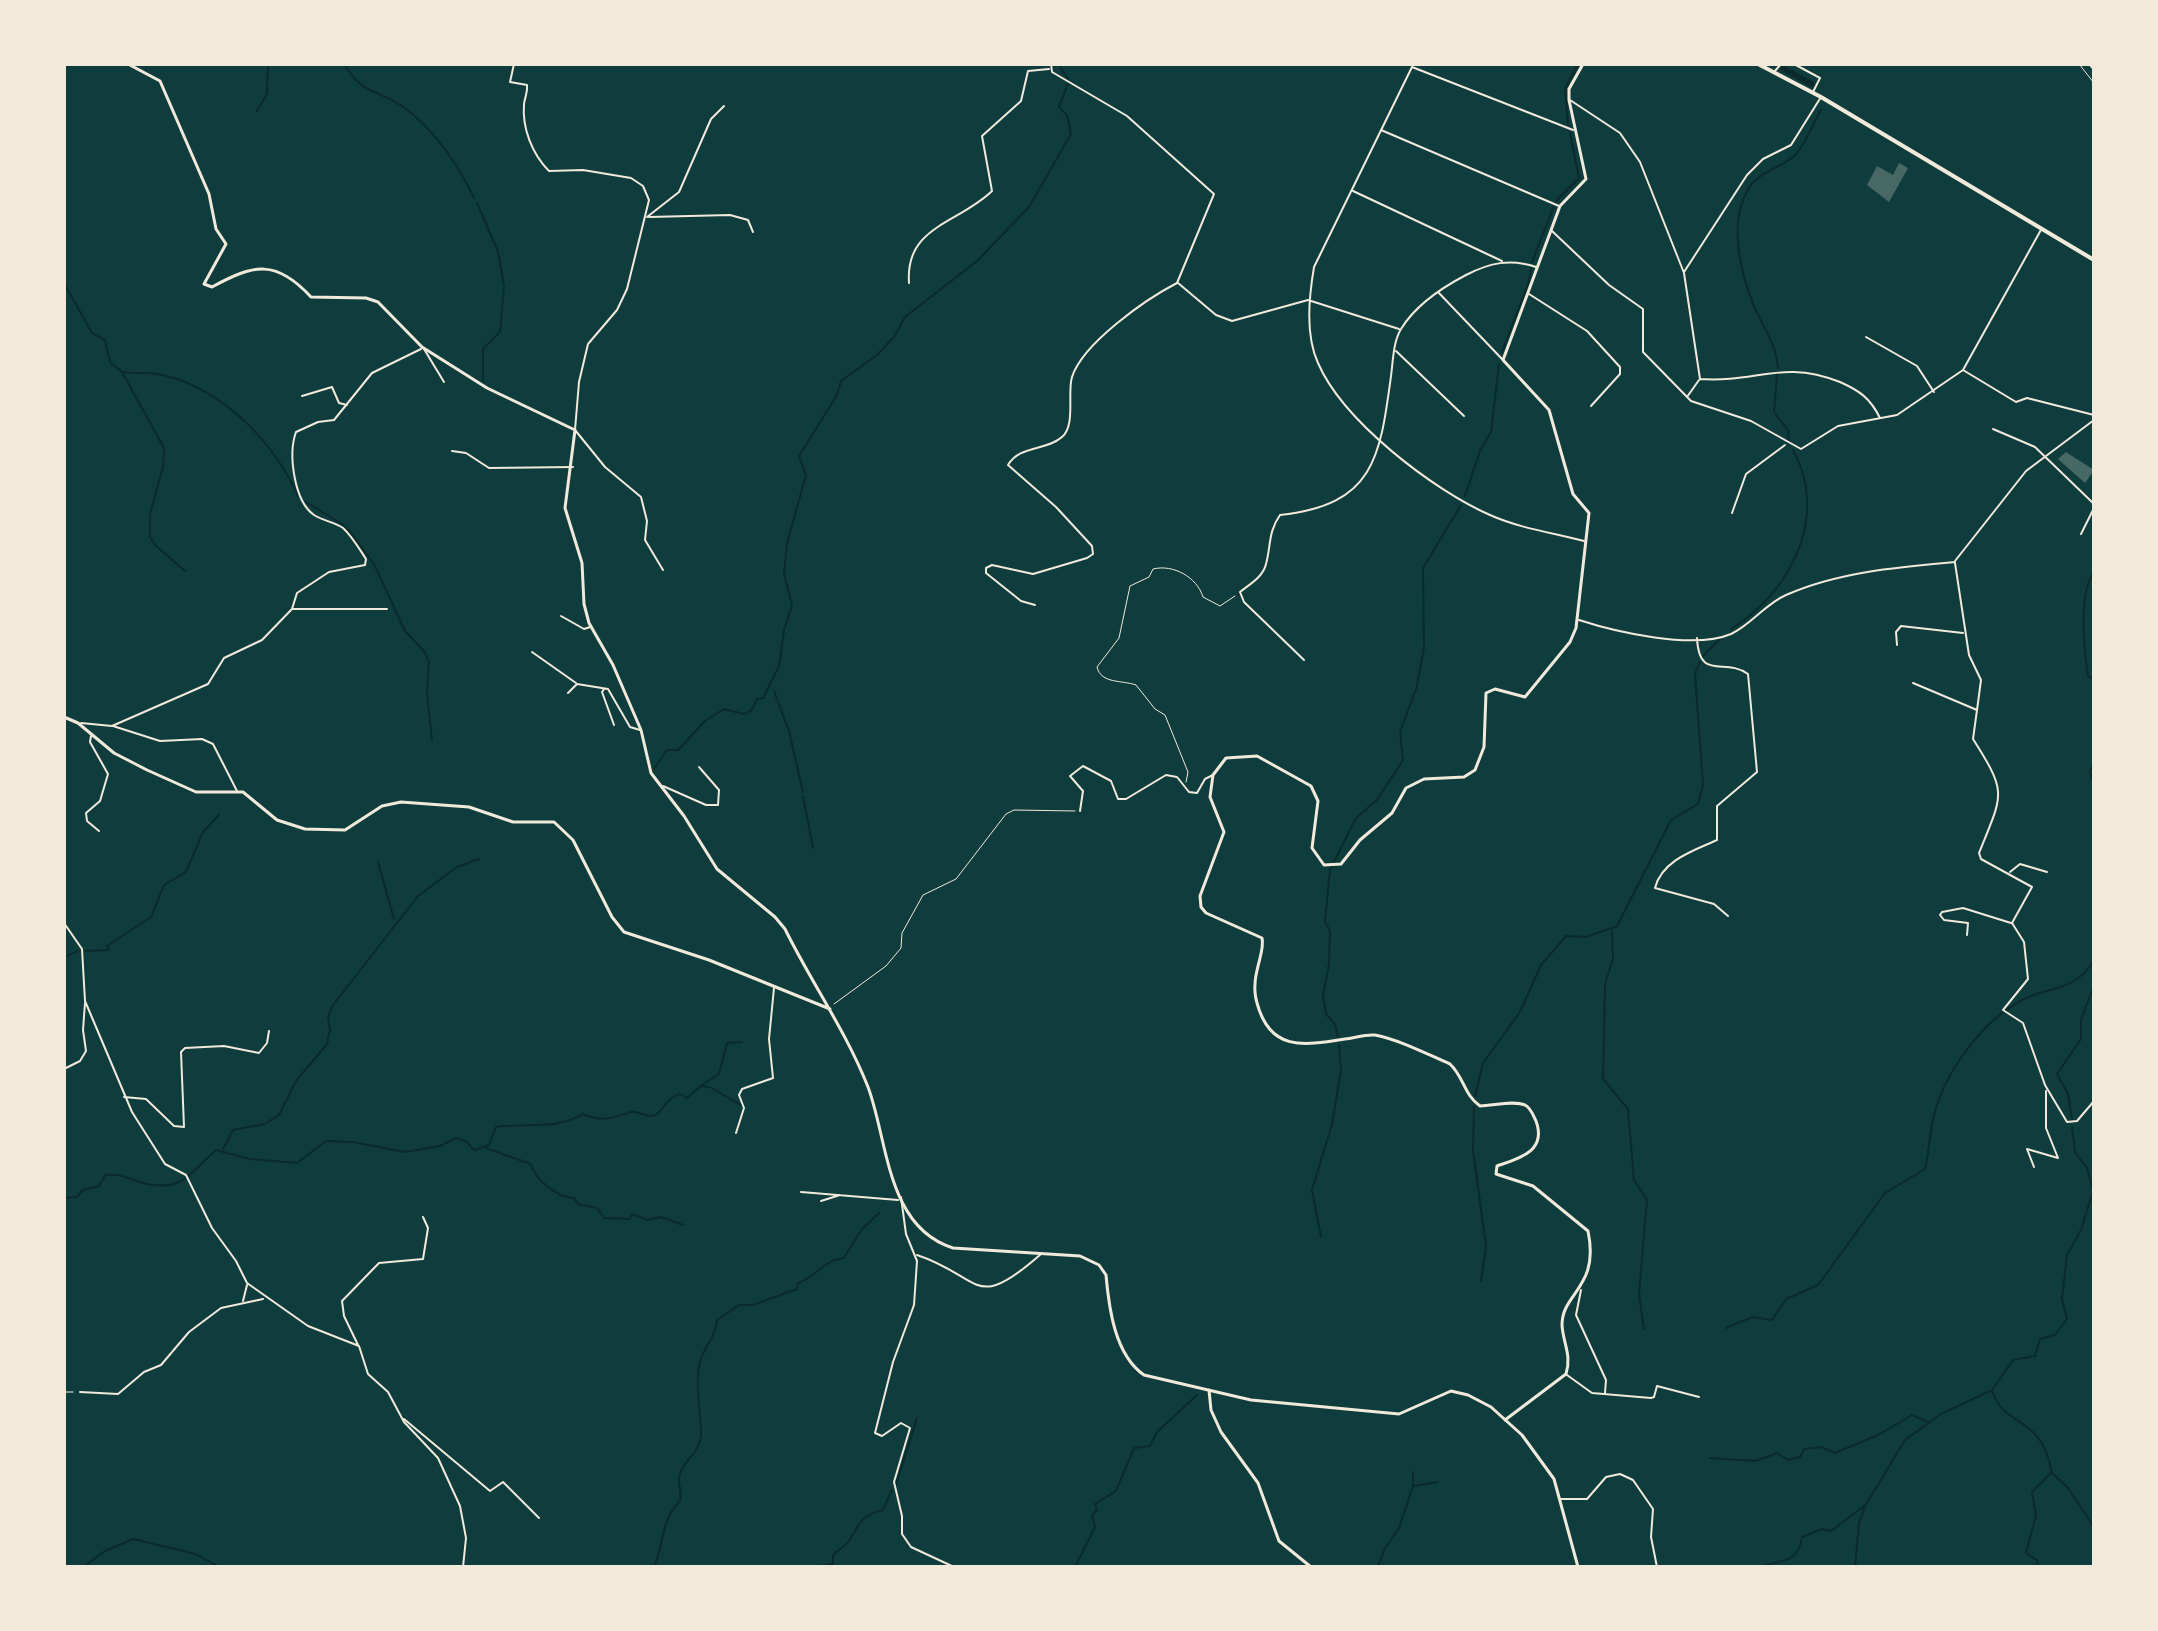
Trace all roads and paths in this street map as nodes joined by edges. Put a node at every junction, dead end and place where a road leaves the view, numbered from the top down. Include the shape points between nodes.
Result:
1 (128, 64) edge
2 (514, 64) edge
3 (1051, 64) edge
4 (1583, 64) edge
5 (1758, 64) edge
6 (1781, 64) edge
7 (1794, 64) edge
8 (2079, 64) edge
9 (2090, 64) edge
10 (1051, 69) junction
11 (2094, 69) edge
12 (1774, 73) junction
13 (2094, 83) edge
14 (1812, 93) junction
15 (1821, 97) junction
16 (1569, 100) junction
17 (724, 106) dead end
18 (1381, 130) junction
19 (1575, 130) junction
20 (1351, 190) junction
21 (1560, 206) junction
22 (647, 217) junction
23 (2042, 228) junction
24 (1551, 230) junction
25 (753, 232) dead end
26 (2094, 260) edge
27 (1503, 262) junction
28 (1537, 268) junction
29 (1684, 273) junction
30 (909, 283) dead end
31 (1177, 283) junction
32 (1438, 292) junction
33 (1529, 294) junction
34 (1308, 300) junction
35 (1400, 329) junction
36 (1866, 337) dead end
37 (422, 347) junction
38 (1394, 349) junction
39 (1503, 360) junction
40 (1963, 370) junction
41 (1700, 379) junction
42 (444, 382) dead end
43 (1934, 392) junction
44 (302, 396) dead end
45 (1687, 397) junction
46 (348, 405) junction
47 (1591, 406) dead end
48 (2094, 415) edge
49 (1464, 416) dead end
50 (1880, 418) junction
51 (2094, 420) edge
52 (1993, 429) dead end
53 (575, 430) junction
54 (1382, 442) junction
55 (1787, 444) junction
56 (452, 451) dead end
57 (2047, 458) junction
58 (573, 467) junction
59 (2094, 506) edge
60 (1732, 513) dead end
61 (2081, 534) dead end
62 (1586, 542) junction
63 (1955, 562) junction
64 (663, 570) dead end
65 (2094, 584) edge
66 (1240, 592) junction
67 (2094, 594) edge
68 (1035, 605) dead end
69 (292, 609) junction
70 (387, 609) dead end
71 (561, 616) dead end
72 (1579, 620) junction
73 (592, 627) junction
74 (1964, 633) junction
75 (1697, 638) junction
76 (1897, 645) dead end
77 (532, 652) dead end
78 (1304, 660) dead end
79 (1913, 683) dead end
80 (577, 684) junction
81 (605, 689) junction
82 (568, 693) dead end
83 (1977, 710) junction
84 (64, 717) edge
85 (78, 723) junction
86 (614, 725) dead end
87 (112, 726) junction
88 (641, 730) junction
89 (91, 735) junction
90 (699, 767) dead end
91 (1213, 775) junction
92 (663, 786) junction
93 (1186, 787) junction
94 (237, 791) junction
95 (1080, 811) joint
96 (99, 831) dead end
97 (2047, 872) dead end
98 (2010, 873) junction
99 (1728, 916) dead end
100 (64, 923) edge
101 (2012, 923) junction
102 (1967, 935) dead end
103 (774, 987) junction
104 (85, 1001) junction
105 (830, 1009) junction
106 (269, 1031) dead end
107 (64, 1069) edge
108 (2047, 1090) junction
109 (124, 1097) junction
110 (2094, 1101) edge
111 (736, 1133) dead end
112 (2034, 1167) dead end
113 (801, 1192) dead end
114 (845, 1193) junction
115 (900, 1199) junction
116 (821, 1201) dead end
117 (423, 1217) dead end
118 (1043, 1253) junction
119 (916, 1254) junction
120 (247, 1283) junction
121 (1581, 1290) junction
122 (265, 1299) junction
123 (242, 1302) junction
124 (359, 1346) junction
125 (1566, 1374) junction
126 (1209, 1390) junction
127 (64, 1392) edge
128 (80, 1392) joint
129 (1605, 1395) junction
130 (1699, 1397) dead end
131 (402, 1418) junction
132 (1505, 1420) junction
133 (1561, 1499) junction
134 (539, 1518) dead end
135 (463, 1567) edge
136 (954, 1567) edge
137 (1311, 1567) edge
138 (1578, 1567) edge
139 (1657, 1567) edge

1 - 37 street via 160,81 209,194 216,229 226,244 204,284 212,287 257,267 275,271 293,277 311,297 378,302
2 - 22 street via 510,82 527,85 525,112 537,158 549,171 631,178 643,186 649,200
3 - 10 street
4 - 16 street
5 - 12 main road
6 - 12 street
7 - 14 street via 1820,78
8 - 13 path
9 - 11 street
10 - 30 street via 1028,71 1021,101 982,136 992,191 914,246
10 - 31 street via 1127,116 1214,194
12 - 14 main road
14 - 15 main road
15 - 23 main road
15 - 29 street via 1791,145 1763,159 1747,175
16 - 19 street
16 - 29 street via 1631,146
17 - 22 street via 711,119 679,192
18 - 19 street via 1409,70 1416,67
18 - 20 street
18 - 21 street
19 - 21 street via 1586,179
20 - 27 street
20 - 34 street via 1314,267
21 - 24 street
22 - 25 street via 730,215 748,220
22 - 53 street via 617,310 588,344
23 - 26 main road
23 - 40 street
24 - 28 street
24 - 45 street via 1643,309 1643,352
27 - 28 street
27 - 32 street via 1489,264
28 - 33 street
29 - 41 street
31 - 34 street via 1216,315 1232,321
31 - 68 street via 1081,358 1072,378 1067,430 1060,439 1022,452 1008,465 1092,546 1087,558 1033,574 986,568 1021,601
32 - 35 street
32 - 39 street
33 - 39 street
33 - 47 street via 1587,331 1620,367 1620,374
34 - 35 street
34 - 54 street via 1317,363 1344,404
35 - 38 street
36 - 43 street via 1917,366
37 - 42 street
37 - 46 street via 372,373
37 - 53 street via 487,388
38 - 49 street
38 - 54 street
39 - 62 street via 1549,410 1573,494 1589,513
40 - 43 street
40 - 48 street via 2016,402 2027,398
41 - 45 street
41 - 50 street via 1813,372 1858,390
43 - 50 street via 1897,415
44 - 46 street via 332,387 339,403
45 - 55 street via 1751,421
46 - 69 street via 334,420 296,432 293,476 306,507 343,528 365,565 329,572 297,593
50 - 55 street via 1838,426 1806,448
51 - 57 street
52 - 57 street via 2035,447
53 - 58 street
53 - 64 street via 643,501 645,540
54 - 62 street via 1490,515
54 - 66 street via 1360,483 1338,500 1311,512 1280,515 1268,541 1266,565
55 - 60 street via 1746,474
56 - 58 street via 466,453 489,468
57 - 59 street
57 - 63 street via 2026,471
58 - 73 street via 565,508 582,563 584,604
59 - 61 street
62 - 72 street
63 - 74 street
63 - 75 street via 1877,569 1786,595 1735,632
65 - 67 street
66 - 78 street
66 - 93 path via 1220,606 1203,597 1200,585 1182,572 1153,569 1149,577 1130,586 1119,638 1097,667 1108,680 1136,685 1165,715 1188,772
69 - 70 street
69 - 87 street via 262,640 224,658 208,684
71 - 73 street via 584,629
72 - 75 street via 1618,633
72 - 91 street via 1570,642 1525,697 1495,689 1486,693 1484,747 1475,770 1464,777 1424,779 1406,788 1392,813 1341,864 1324,865 1312,848 1318,801 1306,781 1257,756 1226,758
73 - 88 street
74 - 76 street via 1901,626
74 - 83 street via 1981,680
75 - 99 street via 1710,667 1739,667 1748,674 1757,772 1717,806 1717,840 1687,852 1665,870 1655,888 1714,904
77 - 80 street
79 - 83 street
80 - 81 street
80 - 82 street
81 - 86 street
81 - 88 street via 630,727
83 - 98 street via 1973,739 1994,770 1999,790 1979,853
84 - 85 street
85 - 87 street
85 - 89 street
87 - 94 street via 160,741 188,738 213,744
88 - 92 street via 651,773
89 - 94 street via 121,757 189,790
89 - 96 street via 108,774 100,801 86,813
90 - 92 street via 719,790 718,805
91 - 93 street via 1197,793
91 - 121 street via 1212,810 1225,826 1200,896 1201,907 1262,938 1264,948 1254,970 1256,1002 1269,1033 1277,1039 1333,1041 1373,1035 1450,1064 1480,1106 1523,1104 1534,1116 1536,1147 1497,1166 1496,1174 1533,1186 1588,1231 1591,1264
92 - 105 street via 717,869 780,923
93 - 95 street via 1166,775 1118,799 1111,781 1083,766 1070,776 1083,791
94 - 103 street via 277,820 321,830 345,830 395,802 469,807 513,822 554,822 573,840 624,932
95 - 105 path via 1006,814 956,879 923,895 902,933 901,948 886,966
97 - 98 street via 2020,864
98 - 101 street via 2032,887
100 - 104 street via 82,949
101 - 102 street via 1963,908 1942,912 1944,920 1968,923
101 - 108 street via 2024,942 2028,979 2003,1010 2023,1023
103 - 105 street
103 - 111 street via 769,1039 775,1071 773,1078 742,1089 744,1108
104 - 107 street via 86,1051
104 - 109 street
105 - 115 street via 868,1088
106 - 109 street via 259,1053 224,1046 185,1048 179,1061 184,1127 174,1126 146,1099
108 - 110 street via 2067,1122 2073,1123
108 - 112 street via 2046,1128 2058,1158 2027,1149
109 - 120 street via 165,1164 186,1175
113 - 114 street
114 - 115 street
114 - 116 street
115 - 118 street via 940,1244
115 - 119 street via 906,1234
117 - 124 street via 428,1228 423,1259 379,1263 342,1301
118 - 119 street via 1022,1272 989,1289 973,1286 951,1269
118 - 126 street via 1080,1256 1103,1269 1130,1365 1144,1375
119 - 136 street via 910,1322 893,1362 875,1433 882,1436 901,1423 910,1428 894,1482 902,1534 911,1547
120 - 122 street
120 - 123 street
121 - 125 street via 1565,1311 1562,1325 1569,1353
121 - 129 street via 1576,1315 1606,1380
122 - 123 street
122 - 124 street via 308,1326
123 - 128 street via 221,1308 199,1324 161,1365 118,1394
124 - 131 street via 368,1374 388,1392
125 - 129 street via 1592,1393
125 - 132 street
126 - 132 street via 1251,1400 1399,1414 1451,1391 1491,1407
126 - 137 street via 1215,1420 1258,1483 1279,1541
127 - 128 path
129 - 130 street via 1651,1398 1657,1386
131 - 134 street via 490,1491 503,1482
131 - 135 street via 438,1458 460,1506 466,1538
132 - 133 street via 1554,1479
133 - 138 street
133 - 139 street via 1587,1499 1606,1477 1620,1474 1633,1480 1653,1509

